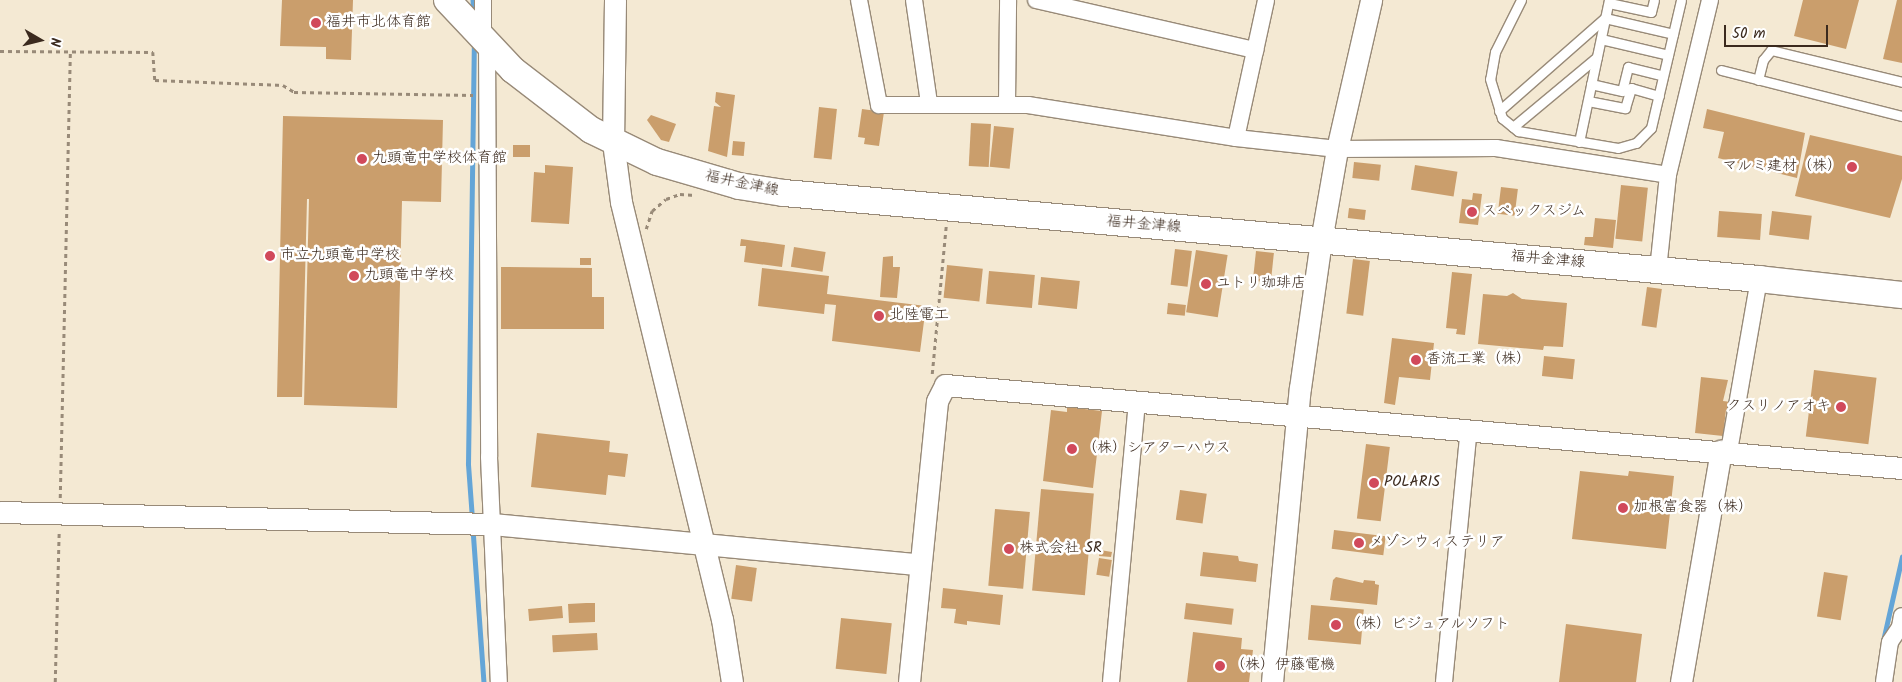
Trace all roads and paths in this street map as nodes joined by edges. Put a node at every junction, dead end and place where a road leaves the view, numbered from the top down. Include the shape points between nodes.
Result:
1 (447, 0) edge
2 (483, 0) edge
3 (615, 0) edge
4 (859, 0) edge
5 (914, 0) edge
6 (1008, 0) edge
7 (1036, 0) edge
8 (1266, 0) edge
9 (1371, 0) edge
10 (1521, 0) edge
11 (1654, 0) edge
12 (1681, 0) edge
13 (1710, 0) edge
14 (1609, 1) edge
15 (1606, 18) junction
16 (1673, 34) junction
17 (1601, 39) junction
18 (485, 42) junction
19 (1255, 50) junction
20 (0, 51) edge
21 (70, 52) junction
22 (1668, 55) junction
23 (1597, 57) junction
24 (1721, 70) dead end
25 (1664, 76) junction
26 (1758, 80) junction
27 (1902, 82) edge
28 (1591, 84) junction
29 (487, 96) junction
30 (1659, 96) junction
31 (1588, 101) junction
32 (929, 103) junction
33 (1007, 104) junction
34 (1499, 111) junction
35 (1902, 116) edge
36 (1513, 127) junction
37 (1236, 138) junction
38 (613, 142) junction
39 (1579, 142) junction
40 (1337, 148) junction
41 (1668, 175) junction
42 (704, 196) dead end
43 (947, 217) dead end
44 (645, 236) dead end
45 (1321, 241) junction
46 (1658, 270) junction
47 (1759, 279) junction
48 (1902, 295) edge
49 (932, 372) junction
50 (942, 373) dead end
51 (931, 382) dead end
52 (1137, 400) junction
53 (1297, 414) junction
54 (1470, 429) junction
55 (1725, 450) junction
56 (1902, 468) edge
57 (0, 512) edge
58 (60, 513) junction
59 (492, 524) junction
60 (702, 543) junction
61 (919, 564) junction
62 (1902, 616) edge
63 (55, 682) edge
64 (499, 682) edge
65 (732, 682) edge
66 (909, 682) edge
67 (1111, 682) edge
68 (1272, 682) edge
69 (1444, 682) edge
70 (1681, 682) edge
71 (1884, 682) edge

1 - 18 main road, 福井金津線
2 - 18 street
3 - 38 street
4 - 32 street via 879,105
5 - 32 street
6 - 33 street
7 - 19 street
8 - 19 street
9 - 40 street
10 - 34 lane via 1495,52 1490,79
11 - 14 lane via 1651,12
12 - 16 lane
13 - 41 street
14 - 15 lane
15 - 16 lane
15 - 17 lane
15 - 34 lane
16 - 22 lane
17 - 22 lane
17 - 23 lane
18 - 29 street
18 - 38 main road, 福井金津線 via 561,110
19 - 37 street
20 - 21 path
21 - 29 path via 152,52 155,80 283,85 294,92
21 - 58 path
22 - 25 lane
23 - 28 lane
23 - 36 lane
24 - 26 lane
25 - 28 lane via 1628,67 1622,91
25 - 30 lane
26 - 27 lane via 1763,60 1771,50
26 - 35 lane
28 - 31 lane
29 - 59 street
30 - 31 lane via 1631,88 1625,108
30 - 39 lane via 1652,128 1636,143 1618,148
31 - 39 lane
32 - 33 street
33 - 37 street
34 - 36 lane
36 - 39 lane via 1518,131
37 - 40 street
38 - 45 main road, 福井金津線 via 684,171 739,186 784,193
38 - 60 street via 631,253
40 - 41 street via 1496,148
40 - 45 street
41 - 46 street
42 - 44 path via 680,194 666,199 652,211
43 - 49 path
45 - 46 main road, 福井金津線
45 - 53 street
46 - 47 main road, 福井金津線
47 - 48 main road, 福井金津線
47 - 55 street
49 - 50 path
49 - 51 path
52 - 53 street
52 - 61 street via 945,385 936,401
52 - 67 street
53 - 54 street
53 - 68 street
54 - 55 street
54 - 69 street
55 - 56 street
55 - 70 street
57 - 58 street
58 - 59 street
58 - 63 path
59 - 60 street
59 - 64 street
60 - 61 street
60 - 65 street via 722,619
61 - 66 street
62 - 71 street via 1900,627 1890,642

